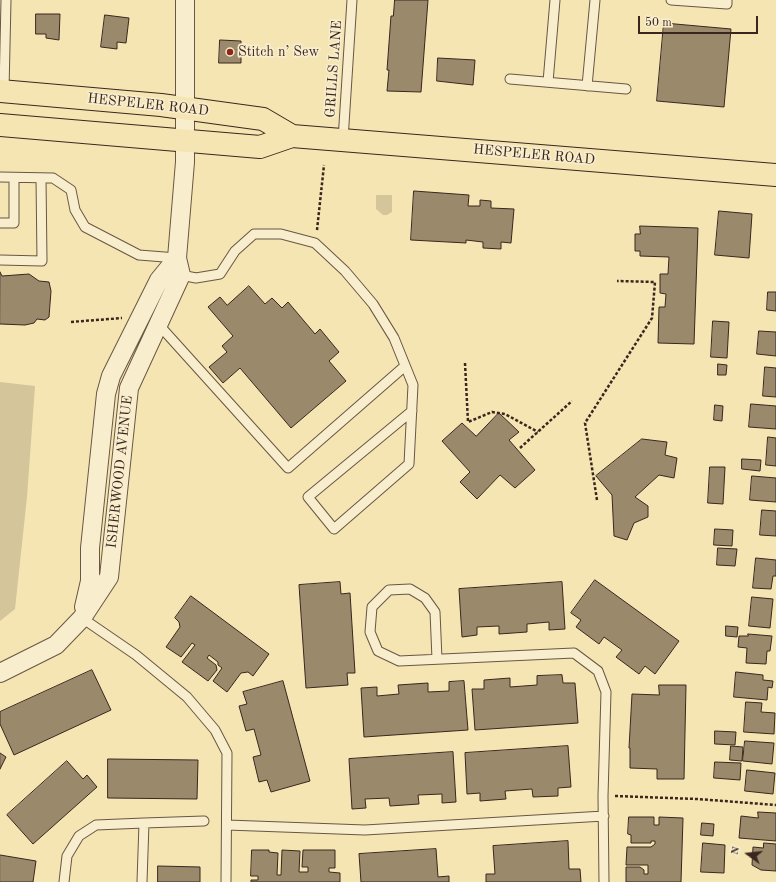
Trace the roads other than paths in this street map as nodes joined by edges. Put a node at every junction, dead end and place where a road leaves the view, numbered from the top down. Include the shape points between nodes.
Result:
1 (6, 0) edge
2 (185, 0) edge
3 (352, 0) edge
4 (555, 0) edge
5 (595, 0) edge
6 (671, 0) edge
7 (727, 0) edge
8 (510, 79) dead end
9 (548, 82) junction
10 (587, 86) junction
11 (626, 89) dead end
12 (2, 91) edge
13 (186, 108) junction
14 (0, 125) edge
15 (292, 136) junction
16 (185, 140) junction
17 (343, 140) junction
18 (776, 175) edge
19 (0, 176) edge
20 (14, 178) junction
21 (41, 178) junction
22 (0, 223) edge
23 (0, 260) edge
24 (179, 266) junction
25 (159, 325) junction
26 (405, 366) junction
27 (412, 410) junction
28 (82, 618) junction
29 (437, 659) junction
30 (0, 673) edge
31 (604, 816) junction
32 (204, 821) dead end
33 (144, 823) junction
34 (226, 825) junction
35 (64, 882) edge
36 (142, 882) edge
37 (226, 882) edge
38 (604, 882) edge

1 - 12 lane
2 - 13 street, ISHERWOOD AVENUE
3 - 17 lane, GRILLS LANE
4 - 9 lane
5 - 10 lane
6 - 7 lane via 726,4
8 - 9 lane
9 - 10 lane
10 - 11 lane
12 - 13 main road, HESPELER ROAD
13 - 15 main road, HESPELER ROAD via 263,119
13 - 16 street, ISHERWOOD AVENUE
14 - 16 main road, HESPELER ROAD
15 - 16 main road, HESPELER ROAD via 260,147
15 - 17 main road, HESPELER ROAD
16 - 24 street, ISHERWOOD AVENUE
17 - 18 main road, HESPELER ROAD
19 - 20 lane
20 - 21 lane
20 - 22 lane via 14,223
21 - 23 lane via 42,261
21 - 24 lane via 52,178 70,190 75,210 85,227 139,254
24 - 25 street, ISHERWOOD AVENUE
24 - 26 lane via 196,278 220,274 235,251 254,234 281,234 315,243 345,271 373,304 394,338
24 - 28 street, ISHERWOOD AVENUE via 159,280 111,376 106,394 90,548 90,581
25 - 26 lane via 288,468
25 - 28 street, ISHERWOOD AVENUE via 129,388 109,577
26 - 27 lane via 413,385
27 - 27 lane via 308,497 334,529 409,464
28 - 30 street, ISHERWOOD AVENUE via 56,645
28 - 34 lane via 136,655 187,697 215,730 227,753
29 - 29 lane via 436,612 425,598 410,589 389,590 372,607 370,632 378,651 399,661
29 - 31 lane via 574,653 598,671 606,692
31 - 34 lane via 365,830
31 - 38 lane
32 - 33 lane
33 - 35 lane via 96,826 79,836 67,856
33 - 36 lane
34 - 37 lane

